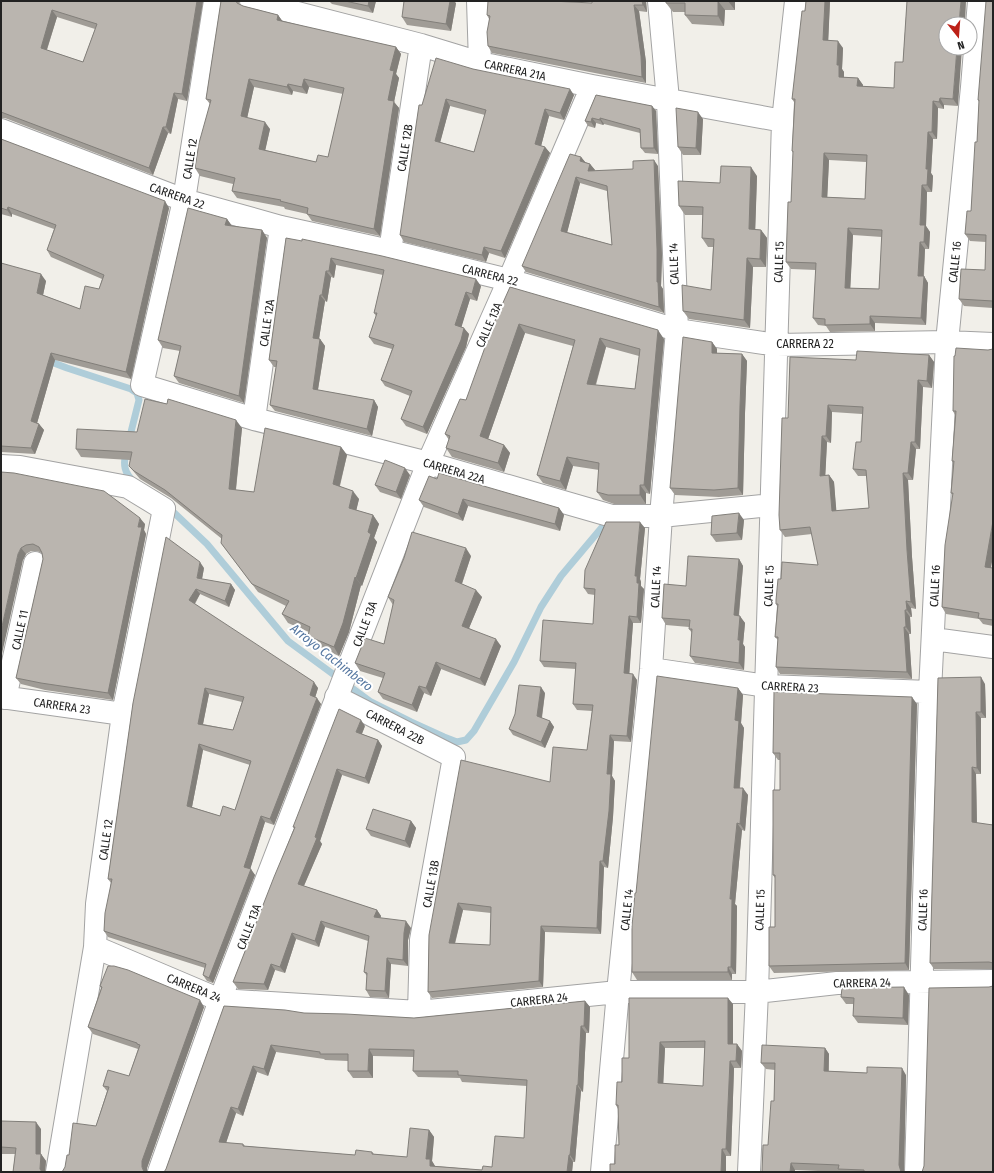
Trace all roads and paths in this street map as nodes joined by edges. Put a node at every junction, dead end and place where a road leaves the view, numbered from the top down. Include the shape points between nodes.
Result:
1 (215, 1) edge
2 (251, 1) edge
3 (478, 1) edge
4 (658, 1) edge
5 (796, 1) edge
6 (979, 1) edge
7 (421, 45) junction
8 (480, 63) junction
9 (592, 86) junction
10 (668, 100) junction
11 (783, 121) junction
12 (1, 130) edge
13 (184, 200) junction
14 (281, 227) junction
15 (390, 251) junction
16 (509, 280) junction
17 (677, 330) junction
18 (947, 342) junction
19 (993, 344) edge
20 (777, 345) junction
21 (142, 385) joint
22 (254, 419) junction
23 (428, 463) junction
24 (1, 466) edge
25 (772, 505) junction
26 (661, 516) junction
27 (35, 563) dead end
28 (933, 639) junction
29 (993, 647) edge
30 (652, 669) junction
31 (766, 686) junction
32 (930, 692) junction
33 (336, 697) junction
34 (3, 698) edge
35 (123, 714) junction
36 (454, 757) joint
37 (95, 947) junction
38 (993, 981) edge
39 (921, 983) junction
40 (618, 992) junction
41 (757, 992) junction
42 (220, 1000) junction
43 (419, 1012) junction
44 (57, 1172) edge
45 (159, 1172) edge
46 (602, 1172) edge
47 (749, 1172) edge
48 (916, 1172) edge

1 - 13 street, CALLE 12
2 - 7 street, CARRERA 21A
3 - 8 street
4 - 10 street, CALLE 14
5 - 11 street, CALLE 15
6 - 18 street, CALLE 16
7 - 8 street, CARRERA 21A
7 - 15 street, CALLE 12B
8 - 9 street, CARRERA 21A
9 - 10 street, CARRERA 21A
9 - 16 street, CALLE 13A
10 - 11 street, CARRERA 21A
10 - 17 street, CALLE 14
11 - 20 street, CALLE 15
12 - 13 street, CARRERA 22
13 - 14 street, CARRERA 22
13 - 21 street, CALLE 12
14 - 15 street, CARRERA 22
14 - 22 street, CALLE 12A
15 - 16 street, CARRERA 22
16 - 17 street, CARRERA 22
16 - 23 street, CALLE 13A
17 - 20 street, CARRERA 22
17 - 26 street, CALLE 14
18 - 19 street, CARRERA 22
18 - 20 street, CARRERA 22
18 - 28 street, CALLE 16
20 - 25 street, CALLE 15
21 - 22 street, CARRERA 22A
22 - 23 street, CARRERA 22A
23 - 26 street, CARRERA 22A via 612,516
23 - 33 street, CALLE 13A
24 - 35 street, CALLE 12 via 20,467 128,487 164,509
25 - 26 street, CARRERA 22A
25 - 31 street, CALLE 15
26 - 30 street, CALLE 14
27 - 34 street, CALLE 11
28 - 29 street
28 - 32 street, CALLE 16
30 - 31 street, CARRERA 23
30 - 40 street, CALLE 14
31 - 32 street, CARRERA 23
31 - 41 street, CALLE 15
32 - 39 street, CALLE 16
33 - 36 street, CARRERA 22B
33 - 42 street, CALLE 13A
34 - 35 street, CARRERA 23
35 - 37 street, CALLE 12 via 97,904
36 - 43 street, CALLE 13B via 421,940
37 - 42 street, CARRERA 24
37 - 44 street, CALLE 12
38 - 39 street, CARRERA 24
39 - 41 street, CARRERA 24 via 837,983
39 - 48 street, CALLE 16
40 - 41 street, CARRERA 24
40 - 43 street, CARRERA 24
40 - 46 street, CALLE 14
41 - 47 street, CALLE 15
42 - 43 street, CARRERA 24
42 - 45 street, CALLE 13A

